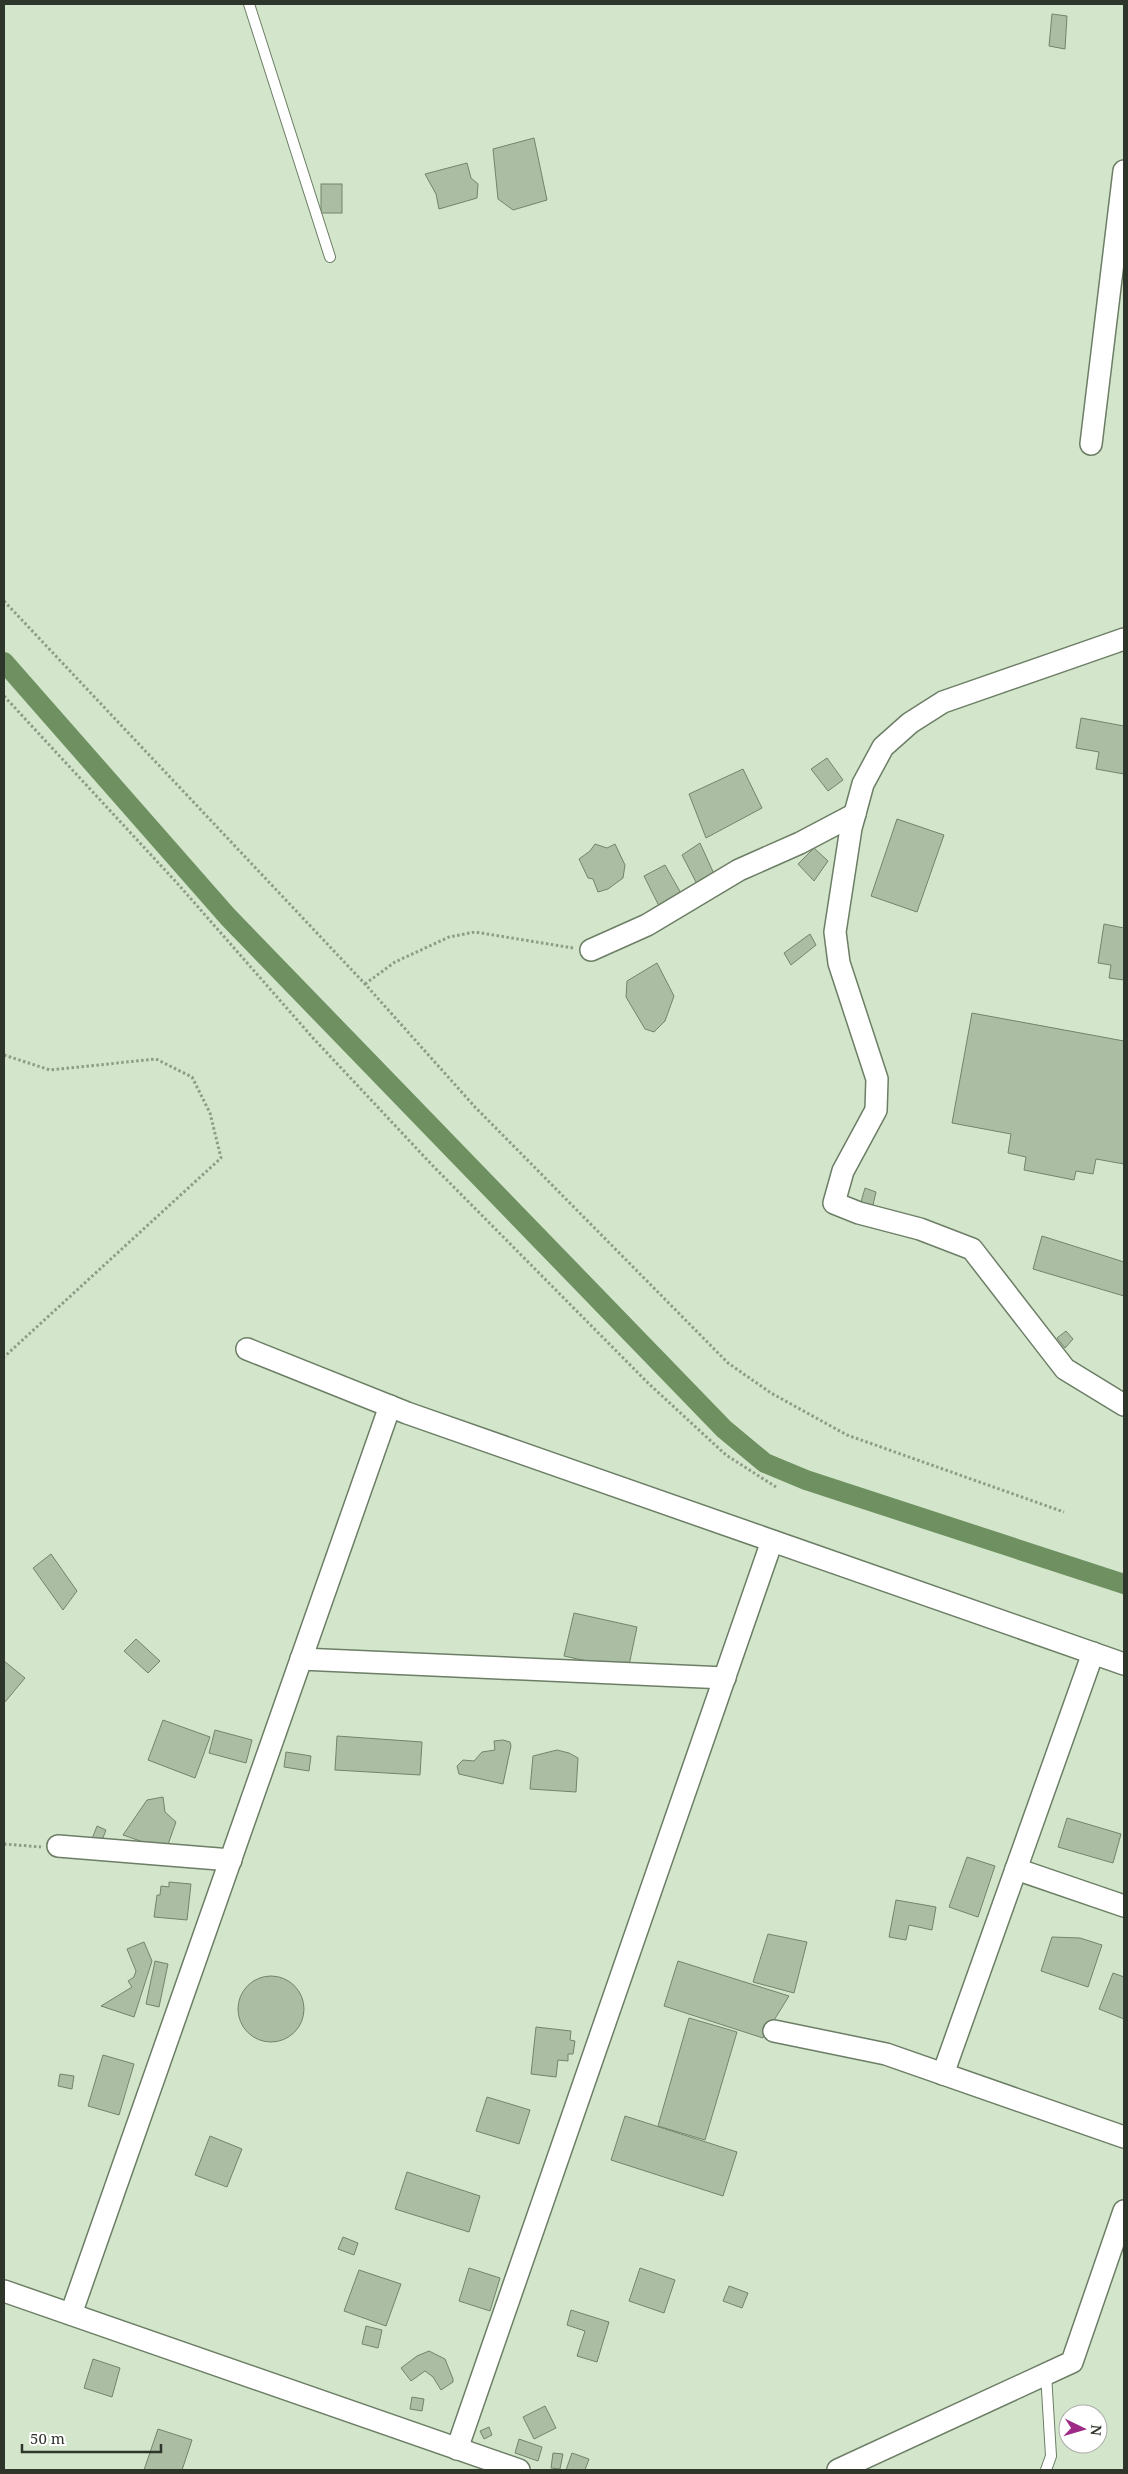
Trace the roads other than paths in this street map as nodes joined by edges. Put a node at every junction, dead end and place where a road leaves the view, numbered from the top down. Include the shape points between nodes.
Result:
1 (249, 4) edge
2 (1124, 171) edge
3 (330, 258) dead end
4 (1091, 444) dead end
5 (1124, 639) edge
6 (855, 814) junction
7 (590, 950) road end
8 (247, 1348) dead end
9 (1124, 1405) edge
10 (390, 1406) junction
11 (772, 1541) junction
12 (1093, 1653) junction
13 (301, 1659) junction
14 (1124, 1664) edge
15 (725, 1678) junction
16 (58, 1846) road end
17 (231, 1860) junction
18 (1016, 1869) junction
19 (1124, 1906) edge
20 (774, 2031) dead end
21 (943, 2074) junction
22 (1124, 2137) edge
23 (1124, 2211) edge
24 (4, 2290) edge
25 (71, 2314) junction
26 (1046, 2374) junction
27 (457, 2449) junction
28 (519, 2470) edge
29 (838, 2470) edge
30 (1046, 2470) edge

1 - 3 lane
2 - 4 street
5 - 6 street via 943,702 910,723 883,747 863,784
6 - 7 street via 739,870 647,925
6 - 9 street via 835,932 839,963 877,1078 876,1110 842,1171 834,1203 972,1248 1065,1369
8 - 10 street
10 - 11 street
10 - 13 street
11 - 12 street
11 - 15 street
12 - 14 street
12 - 18 street
13 - 15 street
13 - 17 street
15 - 27 street
16 - 17 street
17 - 25 street
18 - 19 street
18 - 21 street
20 - 21 street via 886,2054
21 - 22 street
23 - 26 street via 1072,2362
24 - 25 street
25 - 27 street
26 - 29 street
26 - 30 lane via 1051,2456
27 - 28 street

